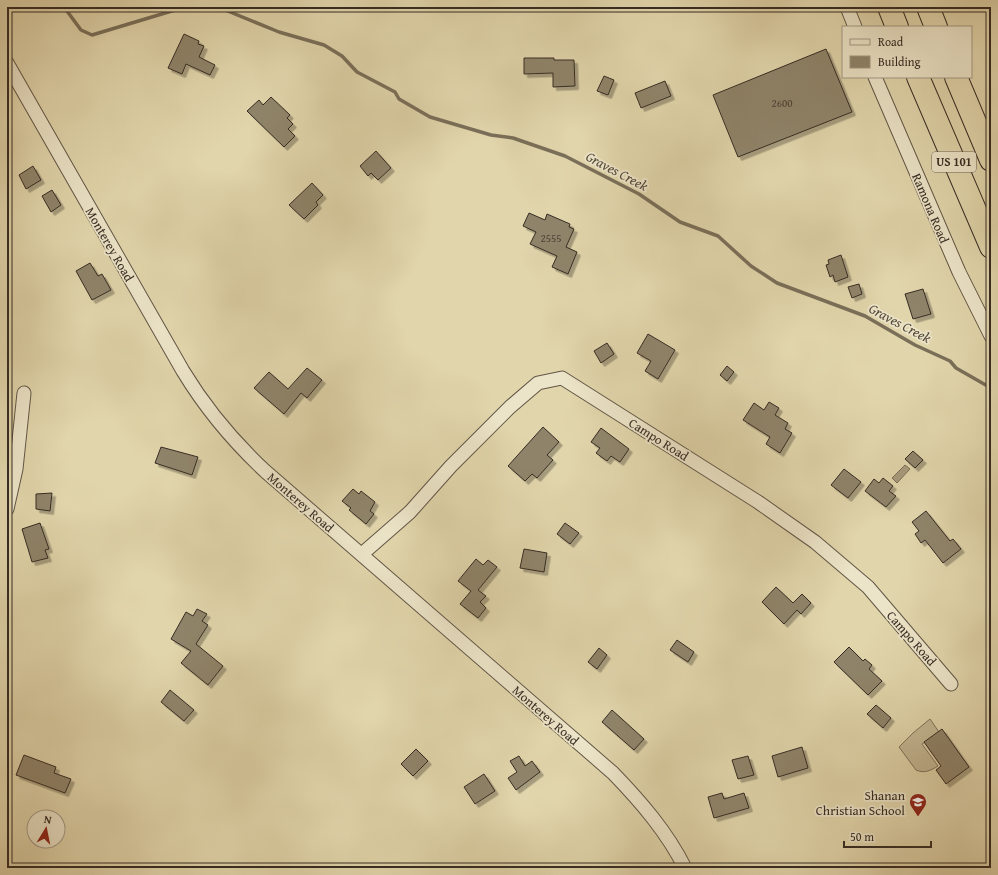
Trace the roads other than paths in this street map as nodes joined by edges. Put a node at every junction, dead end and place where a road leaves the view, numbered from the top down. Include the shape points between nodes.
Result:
1 (847, 7) edge
2 (889, 7) edge
3 (928, 7) edge
4 (855, 26) edge
5 (897, 26) edge
6 (936, 26) edge
7 (7, 63) edge
8 (876, 78) edge
9 (918, 78) edge
10 (956, 78) edge
11 (991, 160) edge
12 (991, 247) edge
13 (991, 336) edge
14 (24, 393) dead end
15 (7, 509) edge
16 (362, 554) junction
17 (951, 684) dead end
18 (685, 868) edge

1 - 4 street
2 - 5 highway
3 - 6 highway
7 - 16 street, Monterey Road via 201,400 241,448
8 - 13 street, Ramona Road via 959,272
9 - 12 highway, US 101
10 - 11 highway, US 101
14 - 15 street via 16,469
16 - 17 street, Campo Road via 410,512 510,406 538,383 562,378 758,502 815,542 868,587
16 - 18 street, Monterey Road via 613,774 651,815

